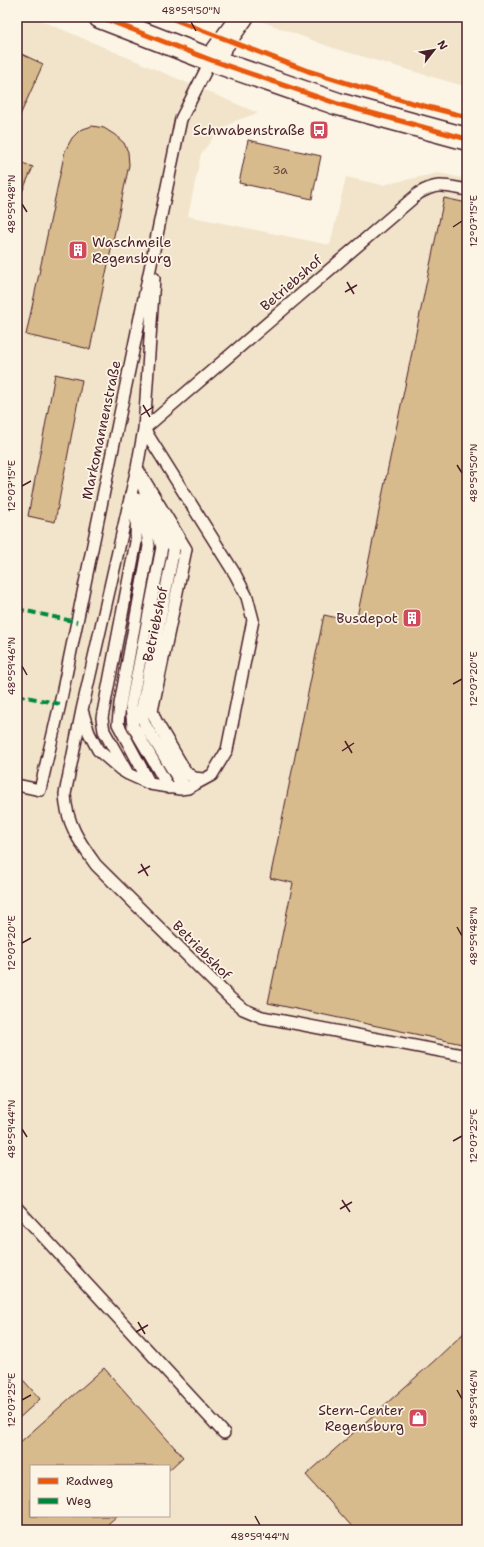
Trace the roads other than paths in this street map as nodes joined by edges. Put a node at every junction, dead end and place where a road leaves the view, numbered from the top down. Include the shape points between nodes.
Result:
1 (100, 17) edge
2 (242, 17) edge
3 (211, 60) junction
4 (467, 139) edge
5 (467, 190) edge
6 (157, 236) junction
7 (144, 429) junction
8 (137, 468) junction
9 (82, 710) junction
10 (128, 774) junction
11 (203, 779) junction
12 (150, 784) junction
13 (17, 785) edge
14 (169, 788) junction
15 (188, 788) junction
16 (467, 1056) edge
17 (17, 1208) edge
18 (224, 1433) dead end

1 - 3 street
2 - 3 street
3 - 4 street via 338,104
3 - 6 lane, Markomannenstraße via 181,119
5 - 7 lane, Betriebshof via 443,185 419,193
6 - 7 lane, Betriebshof
6 - 13 lane, Markomannenstraße via 40,790
7 - 8 lane, Betriebshof
7 - 11 lane via 235,574 247,597 253,620 226,750 212,775
8 - 9 lane, Betriebshof
8 - 10 lane, Betriebshof via 136,542 102,718 104,731
8 - 11 lane, Betriebshof via 186,549 152,711 186,772 194,778
8 - 12 lane, Betriebshof via 149,546 118,724
8 - 14 lane, Betriebshof via 162,547 131,714 133,726
8 - 15 lane, Betriebshof via 174,549 142,708 143,719 179,780
9 - 10 lane, Betriebshof via 89,733 98,750
9 - 16 lane, Betriebshof via 65,794 70,824 80,844 96,865 230,998 243,1009 262,1017
10 - 12 lane, Betriebshof
11 - 15 lane
12 - 14 lane, Betriebshof
14 - 15 lane, Betriebshof
17 - 18 lane

